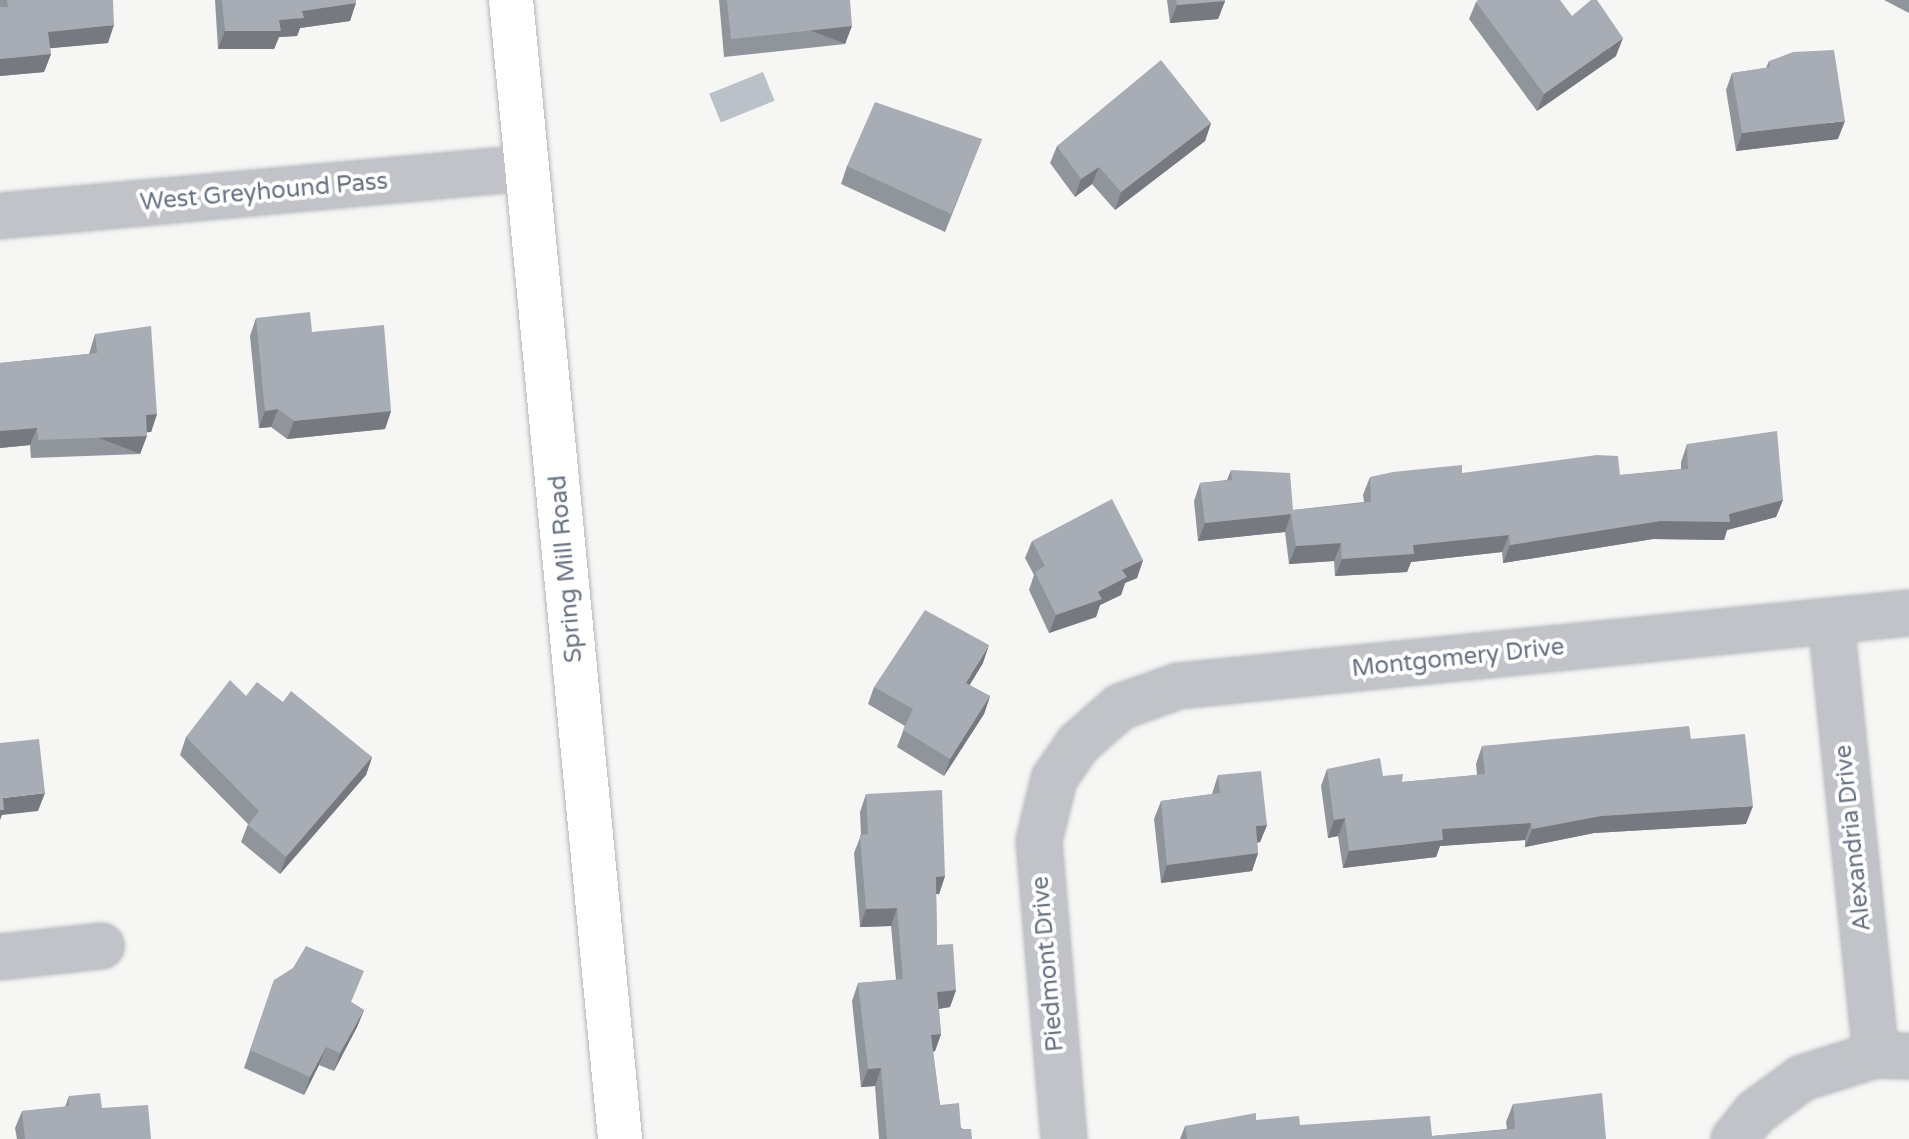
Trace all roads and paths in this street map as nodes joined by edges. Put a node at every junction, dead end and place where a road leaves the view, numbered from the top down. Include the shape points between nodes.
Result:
1 (511, 0) edge
2 (527, 168) junction
3 (0, 216) edge
4 (1909, 613) edge
5 (1831, 621) junction
6 (1050, 790) joint
7 (101, 946) dead end
8 (0, 957) edge
9 (1892, 1055) edge
10 (620, 1139) edge
11 (1064, 1139) edge
12 (1734, 1139) edge

1 - 2 street, Spring Mill Road
2 - 3 street, West Greyhound Pass
2 - 10 street, Spring Mill Road
4 - 5 street, Montgomery Drive
5 - 6 street, Montgomery Drive via 1178,686 1120,707 1078,744
5 - 9 street, Alexandria Drive
6 - 11 street, Piedmont Drive via 1039,841 1040,894
7 - 8 street
9 - 12 street, Alexandria Drive via 1802,1078 1756,1112

